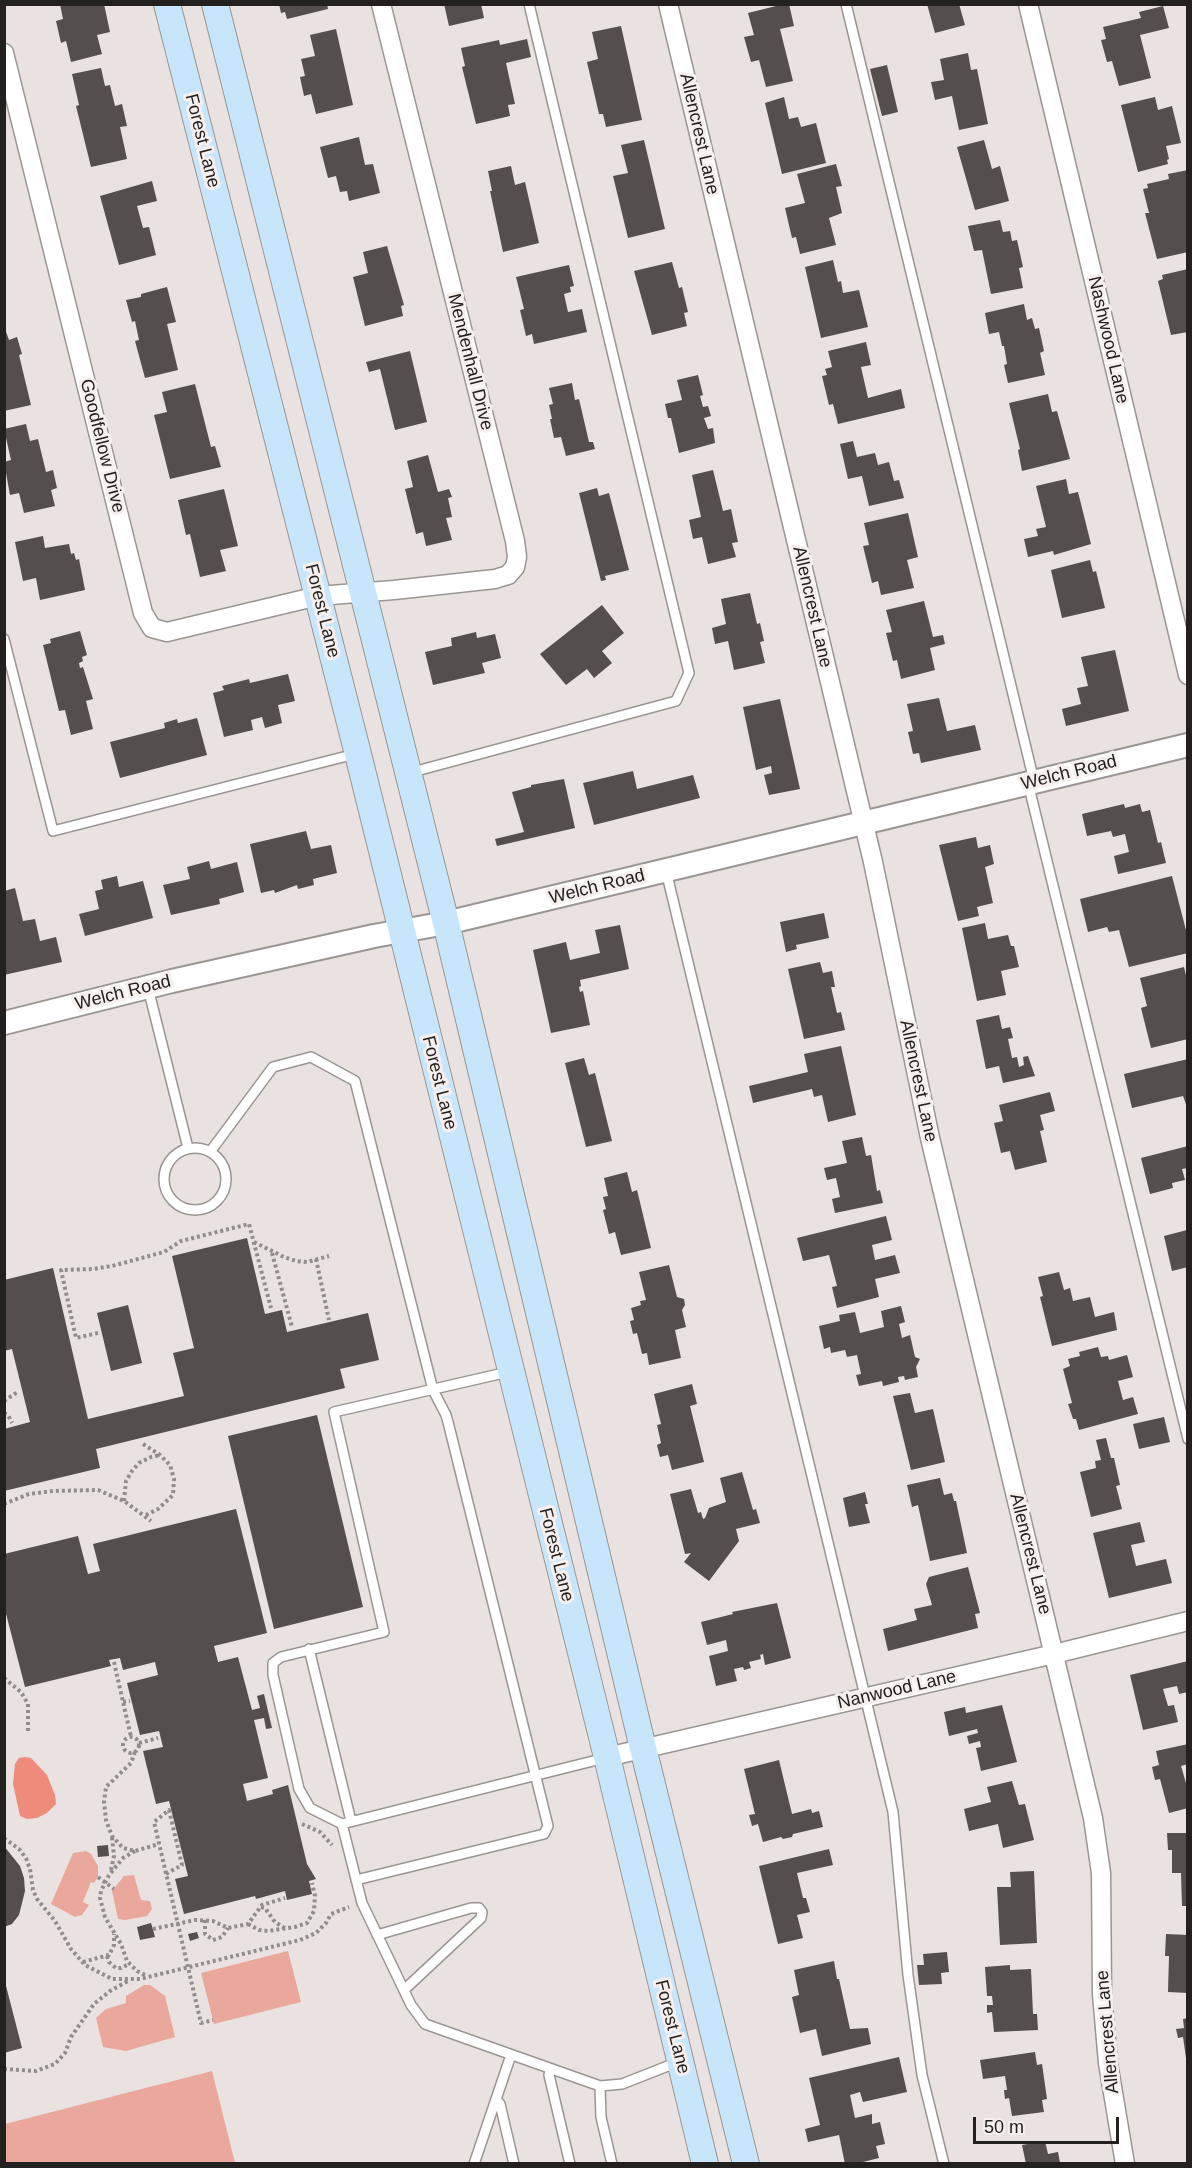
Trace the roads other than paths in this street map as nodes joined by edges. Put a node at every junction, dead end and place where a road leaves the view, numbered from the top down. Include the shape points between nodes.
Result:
1 (167, 4) edge
2 (215, 4) edge
3 (381, 4) edge
4 (529, 4) edge
5 (668, 4) edge
6 (846, 4) edge
7 (1028, 4) edge
8 (4, 53) edge
9 (362, 593) junction
10 (318, 596) junction
11 (4, 639) edge
12 (1188, 675) edge
13 (1188, 745) edge
14 (358, 754) junction
15 (407, 773) junction
16 (1031, 782) junction
17 (864, 823) junction
18 (666, 870) junction
19 (446, 923) junction
20 (401, 932) junction
21 (148, 987) junction
22 (4, 1023) edge
23 (188, 1148) junction
24 (210, 1152) junction
25 (550, 1361) junction
26 (510, 1371) junction
27 (433, 1390) junction
28 (1188, 1439) edge
29 (1188, 1621) edge
30 (309, 1650) junction
31 (1054, 1654) junction
32 (866, 1696) junction
33 (643, 1748) junction
34 (607, 1757) junction
35 (536, 1775) junction
36 (346, 1822) junction
37 (356, 1880) junction
38 (377, 1935) junction
39 (404, 1990) junction
40 (512, 2055) junction
41 (680, 2061) junction
42 (551, 2069) junction
43 (600, 2086) junction
44 (496, 2100) junction
45 (474, 2163) edge
46 (514, 2163) edge
47 (570, 2163) edge
48 (612, 2163) edge
49 (705, 2163) edge
50 (746, 2163) edge
51 (944, 2163) edge
52 (1125, 2163) edge

1 - 10 main road, Forest Lane
2 - 9 main road
3 - 9 street, Mendenhall Drive via 517,557 508,575 495,579
4 - 15 lane via 689,673 676,701
5 - 17 street, Allencrest Lane
6 - 16 lane
7 - 12 street, Nashwood Lane
8 - 10 street, Goodfellow Drive via 143,613 152,628 167,632
9 - 10 street, Goodfellow Drive
9 - 15 main road
10 - 14 main road, Forest Lane
11 - 14 lane via 53,831
13 - 16 street, Welch Road
14 - 20 main road, Forest Lane
15 - 19 main road
16 - 17 street, Welch Road
16 - 28 lane
17 - 18 street, Welch Road
17 - 31 street, Allencrest Lane via 930,1138
18 - 19 street, Welch Road
18 - 32 lane
19 - 20 street, Welch Road
19 - 25 main road
20 - 21 street, Welch Road
20 - 26 main road, Forest Lane
21 - 22 street, Welch Road
21 - 23 lane
23 - 24 lane
23 - 24 lane via 178,1152 165,1168 165,1188 176,1205 196,1211 215,1204 226,1187 224,1167
24 - 27 lane via 273,1067 311,1057 355,1081
25 - 26 main road
25 - 33 main road
26 - 27 lane
26 - 34 main road, Forest Lane
27 - 30 lane via 334,1412 384,1632
27 - 35 lane via 449,1426
29 - 31 street, Nanwood Lane
30 - 36 lane
30 - 36 lane via 281,1657 273,1663 273,1675 299,1789 310,1808
31 - 32 street, Nanwood Lane
31 - 52 street, Allencrest Lane via 1093,1818 1101,1873 1102,1994 1108,2063
32 - 33 street, Nanwood Lane
32 - 51 lane via 893,1812 922,2075
33 - 34 street, Nanwood Lane
33 - 50 main road
34 - 35 lane
34 - 41 main road, Forest Lane
35 - 36 lane
35 - 37 lane via 548,1826 544,1834
36 - 37 lane
37 - 38 lane
38 - 39 lane
38 - 39 lane via 471,1908 482,1912 482,1918
39 - 40 lane via 425,2024
40 - 42 lane
40 - 44 lane
41 - 43 lane via 622,2084
41 - 49 main road, Forest Lane
42 - 43 lane
42 - 47 lane
43 - 48 lane via 601,2117
44 - 45 lane
44 - 46 lane

